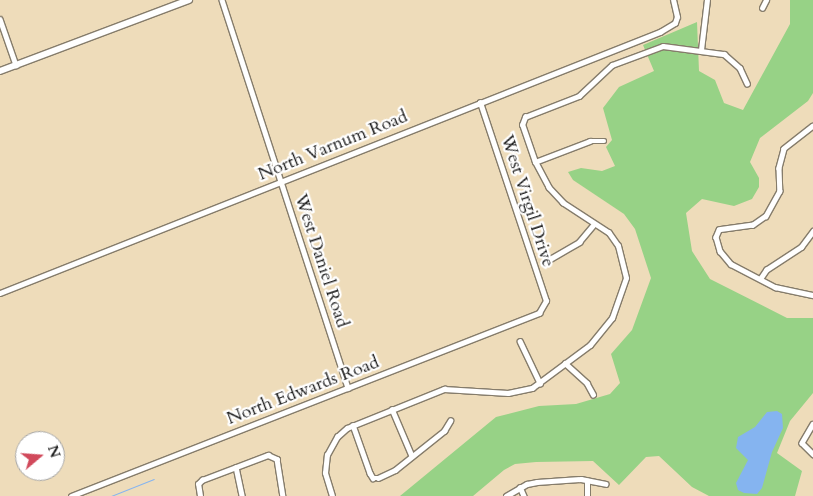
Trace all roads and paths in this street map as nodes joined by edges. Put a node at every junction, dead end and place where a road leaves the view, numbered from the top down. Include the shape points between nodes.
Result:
1 (189, 0) edge
2 (222, 0) edge
3 (673, 0) edge
4 (708, 0) edge
5 (766, 0) edge
6 (762, 8) dead end
7 (0, 19) edge
8 (701, 50) junction
9 (16, 65) junction
10 (0, 71) edge
11 (747, 83) dead end
12 (480, 103) junction
13 (813, 126) edge
14 (604, 141) dead end
15 (535, 162) junction
16 (281, 181) junction
17 (594, 224) junction
18 (813, 231) edge
19 (812, 238) edge
20 (550, 259) dead end
21 (760, 279) junction
22 (0, 293) edge
23 (813, 295) edge
24 (544, 308) joint
25 (520, 341) dead end
26 (565, 363) junction
27 (540, 383) junction
28 (348, 388) junction
29 (593, 394) dead end
30 (392, 410) junction
31 (450, 421) dead end
32 (813, 424) edge
33 (353, 425) junction
34 (813, 454) edge
35 (412, 456) junction
36 (236, 467) junction
37 (587, 481) junction
38 (606, 484) dead end
39 (520, 487) junction
40 (71, 496) edge
41 (200, 496) edge
42 (242, 496) edge
43 (283, 496) edge
44 (332, 496) edge
45 (506, 496) edge
46 (524, 496) edge
47 (587, 496) edge

1 - 9 street
2 - 16 street, West Daniel Road
3 - 12 street, North Varnum Road via 675,23 660,32
4 - 8 street
5 - 6 street
7 - 9 street
8 - 11 street via 730,57
8 - 15 street via 663,46 612,65 579,96 523,120
9 - 10 street
12 - 16 street, North Varnum Road
12 - 24 street, West Virgil Drive via 546,301
13 - 21 street via 784,149 779,168 780,191 766,216 753,225 719,230 717,243 725,258
14 - 15 street via 590,142
15 - 17 street via 555,195
16 - 22 street, North Varnum Road
16 - 28 street, West Daniel Road
17 - 20 street via 579,242
17 - 26 street via 615,240 626,278 612,318 590,345
18 - 19 street
19 - 21 street via 766,270
21 - 23 street via 795,294
24 - 28 street, North Edwards Road via 538,314
25 - 27 street
26 - 27 street
26 - 29 street via 587,383
27 - 30 street via 508,393 444,389
28 - 40 street, North Edwards Road
30 - 33 street
30 - 35 street
31 - 35 street via 444,431
32 - 34 street via 802,442
33 - 35 street via 373,478 395,470
33 - 44 street via 337,437 326,455 325,473
36 - 41 street via 202,480 198,484
36 - 42 street
36 - 43 street via 274,455
37 - 38 street
37 - 39 street via 537,482
37 - 47 street
39 - 45 street
39 - 46 street

